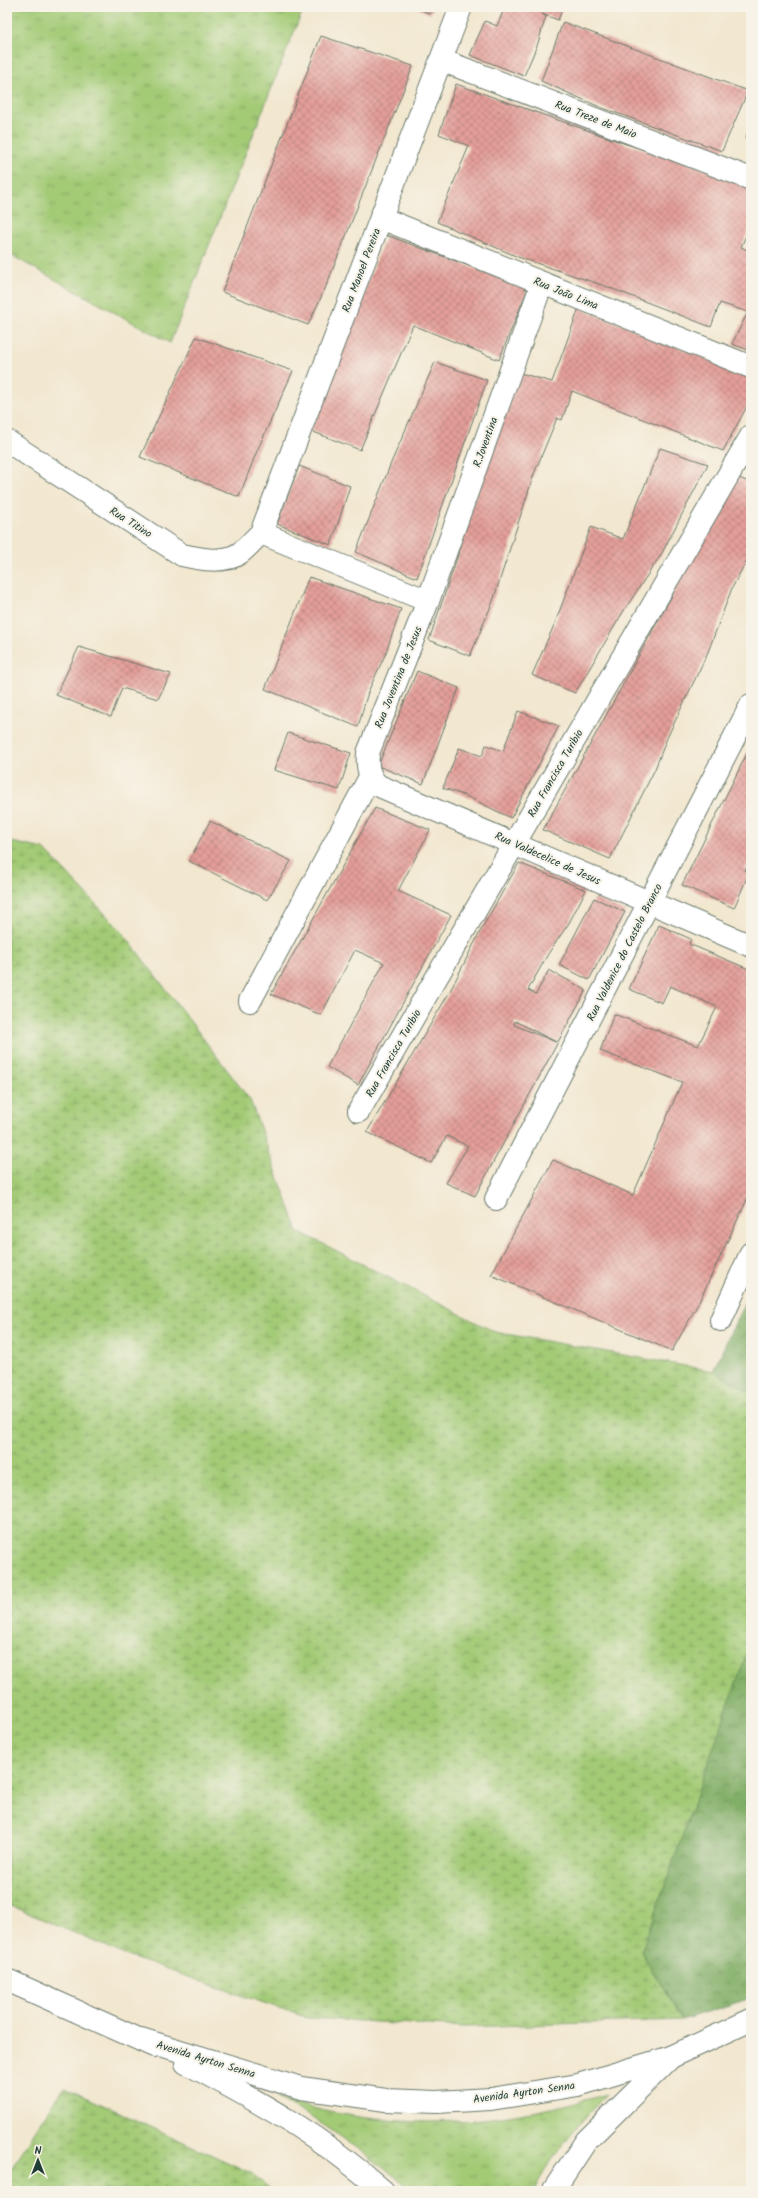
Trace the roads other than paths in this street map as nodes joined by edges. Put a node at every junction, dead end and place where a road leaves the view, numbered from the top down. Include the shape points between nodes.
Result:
1 (461, 7) edge
2 (441, 60) junction
3 (751, 179) edge
4 (381, 218) junction
5 (542, 283) junction
6 (751, 367) edge
7 (751, 436) edge
8 (7, 442) edge
9 (260, 533) junction
10 (428, 601) junction
11 (751, 705) edge
12 (370, 777) junction
13 (515, 843) junction
14 (649, 903) junction
15 (751, 946) edge
16 (250, 1001) dead end
17 (359, 1111) dead end
18 (496, 1198) dead end
19 (751, 1253) edge
20 (721, 1320) dead end
21 (7, 1980) edge
22 (751, 2020) edge
23 (141, 2039) junction
24 (671, 2057) junction
25 (383, 2191) edge
26 (553, 2191) edge

1 - 2 street, Rua Manoel Pereira
2 - 3 street, Rua Treze de Maio
2 - 4 street, Rua Manoel Pereira
4 - 5 street, Rua João Lima
4 - 9 street, Rua Manoel Pereira
5 - 6 street, Rua João Lima
5 - 10 street, R.Joventina
7 - 13 street, Rua Francisca Turibio
8 - 9 street, Rua Titino via 182,554 202,559 223,559 239,554
9 - 10 street
10 - 12 street, Rua Joventina de Jesus via 368,753 367,767
11 - 14 street, Rua Valdenice do Castelo Branco
12 - 13 street, Rua Valdecelice de Jesus via 376,785
12 - 16 street
13 - 14 street, Rua Valdecelice de Jesus
13 - 17 street, Rua Francisca Turibio
14 - 15 street, Rua Valdecelice de Jesus
14 - 18 street, Rua Valdenice do Castelo Branco
19 - 20 street
21 - 23 street, Avenida Ayrton Senna
22 - 24 street
23 - 24 street, Avenida Ayrton Senna via 301,2088 386,2100 436,2102 492,2099 578,2084
23 - 25 street, Avenida Ayrton Senna via 296,2124 330,2146
24 - 26 street via 586,2141

